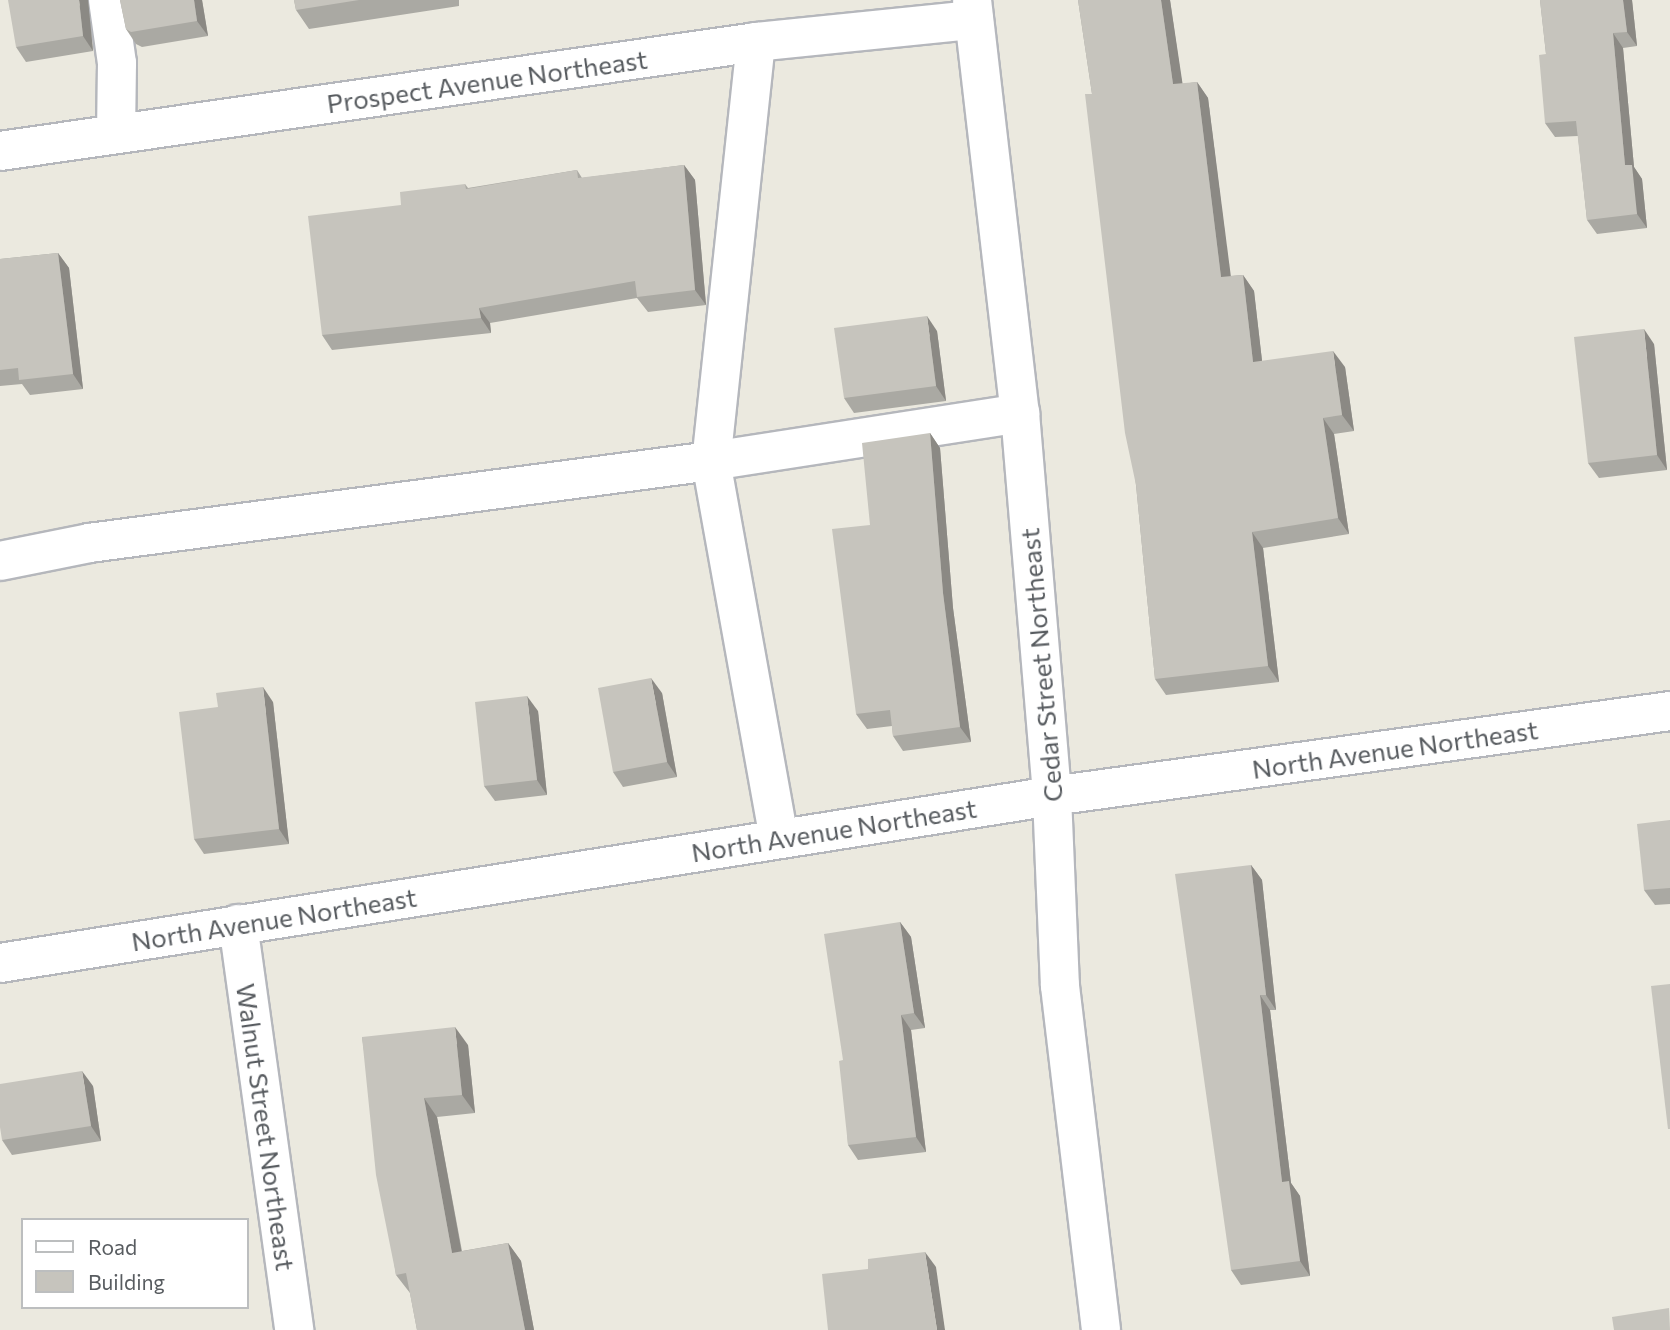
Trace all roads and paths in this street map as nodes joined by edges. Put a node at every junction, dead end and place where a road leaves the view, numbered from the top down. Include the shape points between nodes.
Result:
1 (108, 0) edge
2 (973, 10) edge
3 (756, 42) junction
4 (116, 134) junction
5 (0, 151) edge
6 (1020, 413) junction
7 (711, 461) junction
8 (0, 561) edge
9 (1670, 711) edge
10 (1052, 796) junction
11 (779, 839) junction
12 (238, 924) junction
13 (0, 963) edge
14 (295, 1330) edge
15 (1101, 1330) edge

1 - 4 street via 117,63
2 - 3 street, Prospect Avenue Northeast
2 - 6 street, Cedar Street Northeast
3 - 4 street, Prospect Avenue Northeast
3 - 7 street
4 - 5 street, Prospect Avenue Northeast
6 - 7 street
6 - 10 street, Cedar Street Northeast
7 - 8 street via 89,543
7 - 11 street
9 - 10 street, North Avenue Northeast
10 - 11 street, North Avenue Northeast
10 - 15 street, Cedar Street Northeast via 1060,986
11 - 12 street, North Avenue Northeast
12 - 13 street, North Avenue Northeast
12 - 14 street, Walnut Street Northeast

